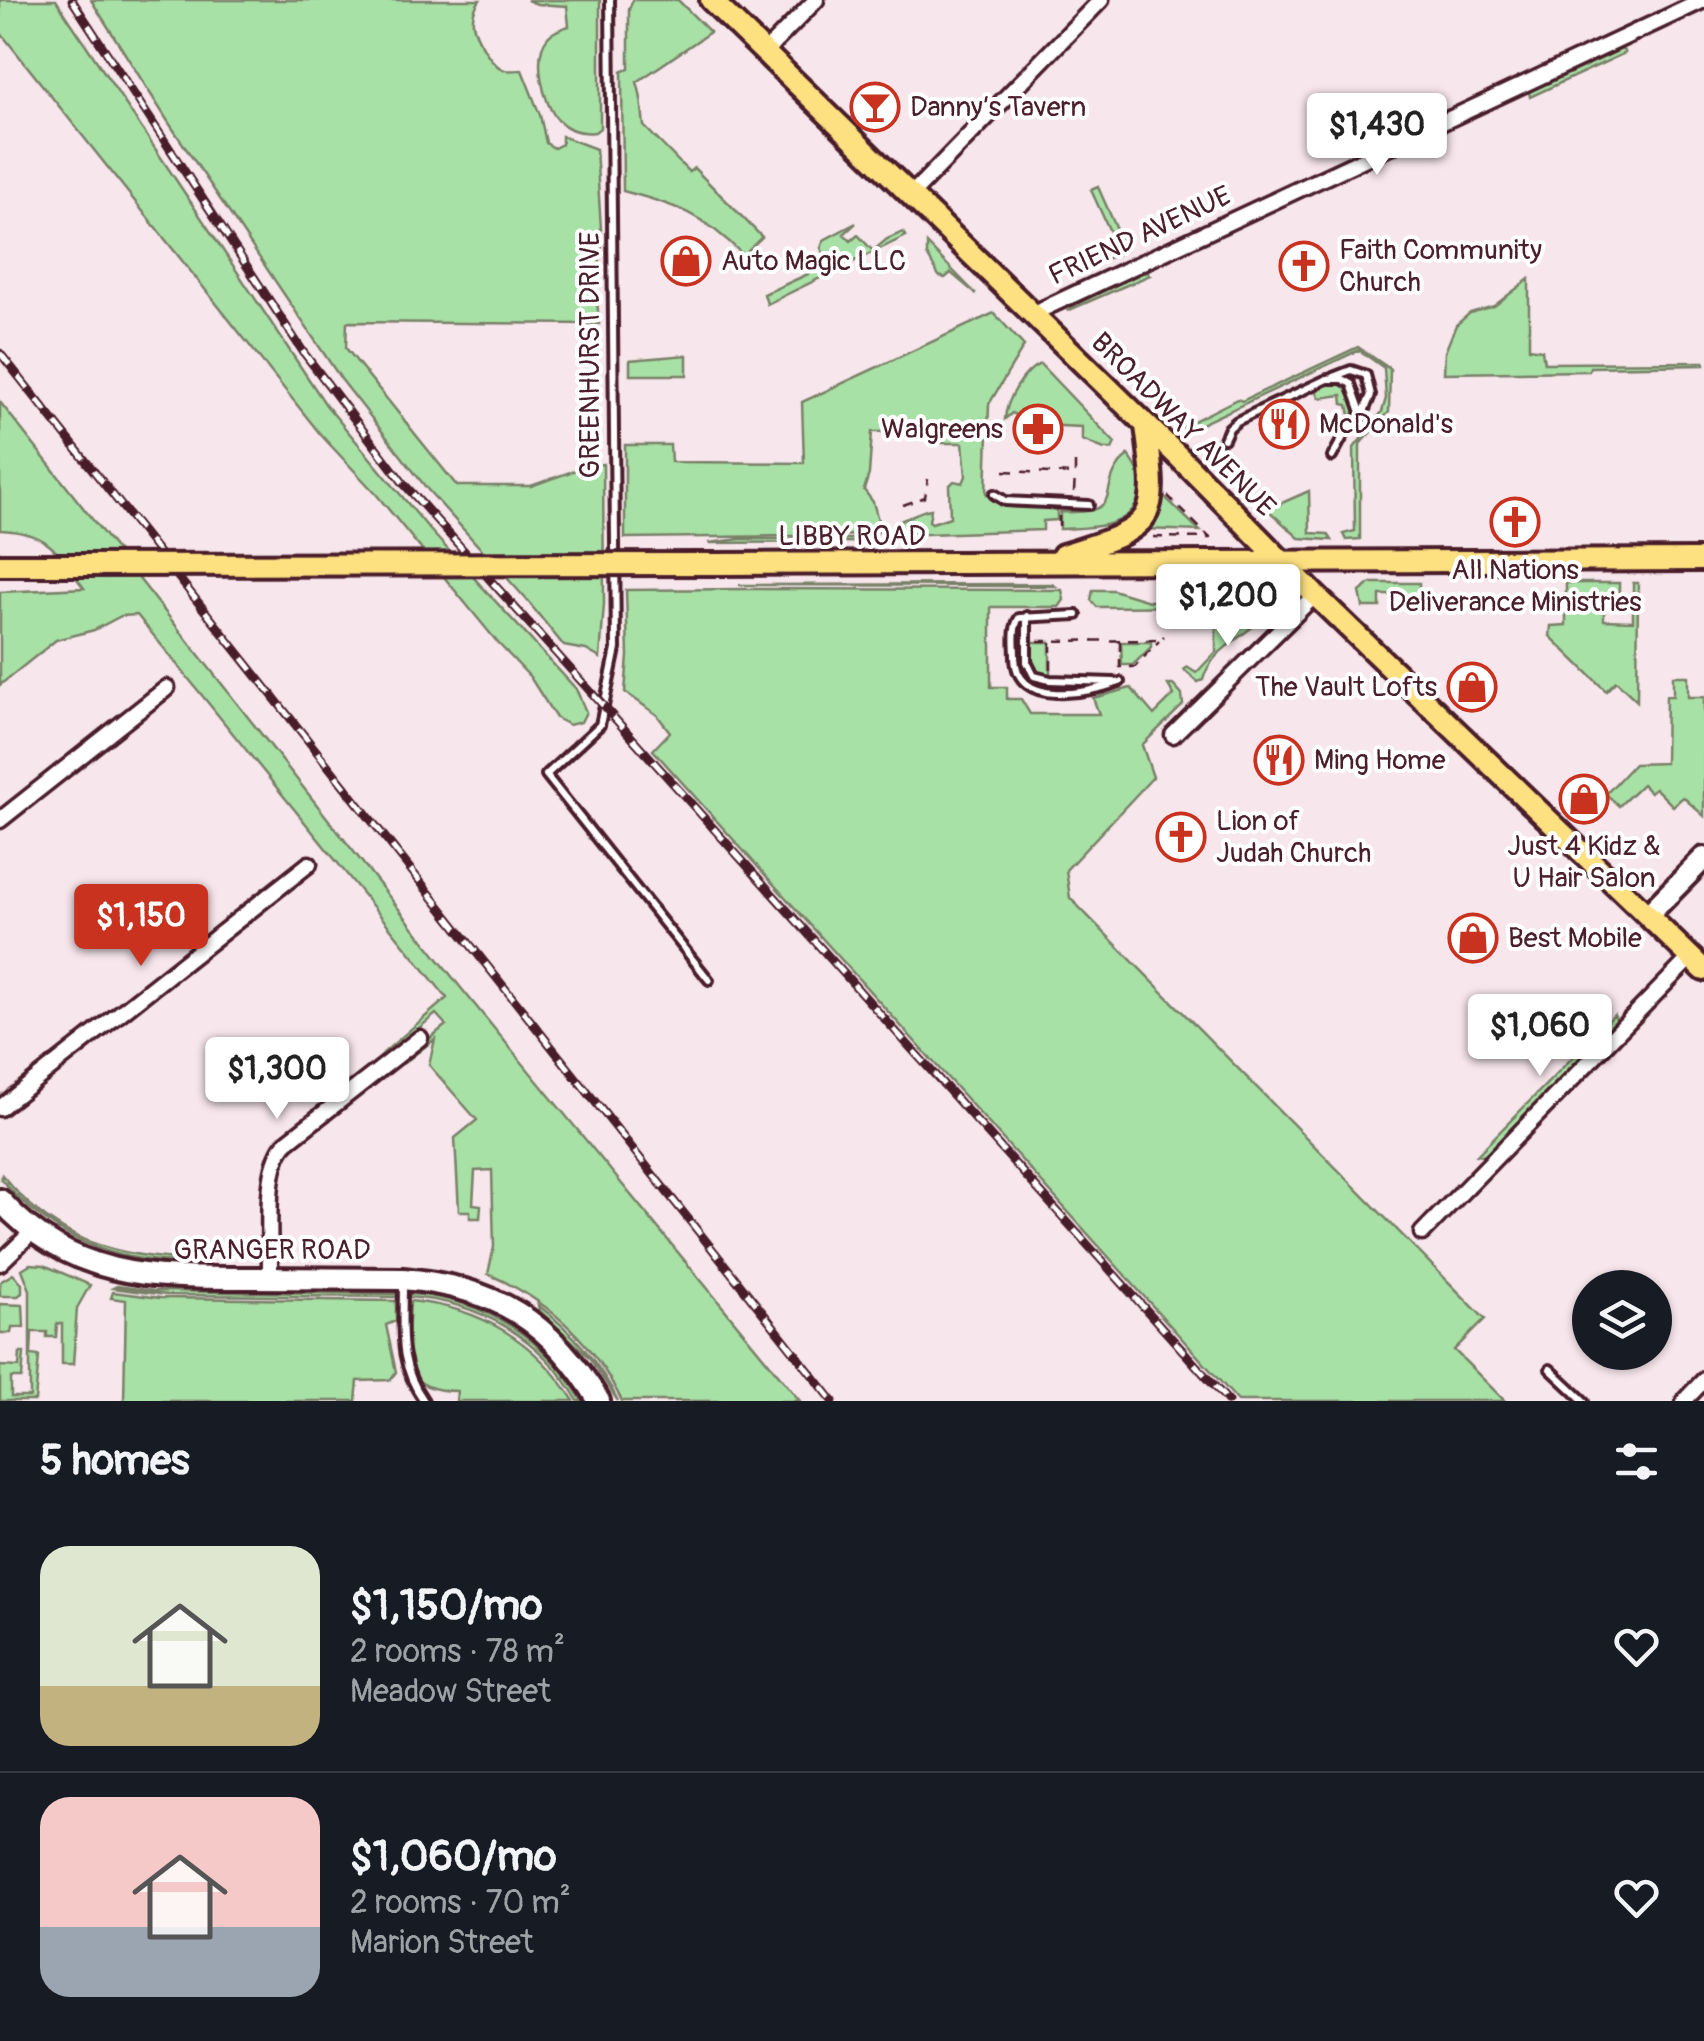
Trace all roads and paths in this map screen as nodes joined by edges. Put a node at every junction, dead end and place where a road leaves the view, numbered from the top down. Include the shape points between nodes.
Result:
1 (610, 0) edge
2 (712, 0) edge
3 (816, 0) edge
4 (1101, 0) edge
5 (1704, 0) edge
6 (765, 52) junction
7 (910, 196) junction
8 (1032, 314) junction
9 (1327, 379) junction
10 (1362, 415) junction
11 (1146, 426) junction
12 (1224, 438) dead end
13 (1332, 456) dead end
14 (1075, 463) dead end
15 (1004, 471) dead end
16 (1075, 474) junction
17 (928, 479) dead end
18 (1165, 493) dead end
19 (994, 494) dead end
20 (1074, 498) dead end
21 (903, 505) dead end
22 (1089, 506) dead end
23 (1142, 536) dead end
24 (1704, 560) edge
25 (1037, 563) junction
26 (1283, 563) junction
27 (0, 565) edge
28 (1315, 595) junction
29 (1027, 616) junction
30 (1077, 616) dead end
31 (1051, 640) junction
32 (1120, 640) junction
33 (1027, 641) junction
34 (1052, 680) junction
35 (167, 688) dead end
36 (1173, 734) dead end
37 (0, 820) edge
38 (1704, 858) edge
39 (309, 864) dead end
40 (1648, 916) junction
41 (1697, 964) edge
42 (708, 980) dead end
43 (420, 1038) dead end
44 (0, 1108) edge
45 (0, 1200) edge
46 (33, 1231) junction
47 (1422, 1233) dead end
48 (0, 1264) edge
49 (270, 1278) junction
50 (403, 1279) junction
51 (1550, 1369) dead end
52 (1704, 1380) edge
53 (424, 1401) edge
54 (599, 1401) edge
55 (1584, 1401) edge
56 (1684, 1401) edge

1 - 42 lane, GREENHURST DRIVE via 614,668 600,725 546,775
2 - 6 main road, BROADWAY AVENUE
3 - 6 street
4 - 7 street
5 - 8 street, FRIEND AVENUE
6 - 7 main road, BROADWAY AVENUE
7 - 8 main road, BROADWAY AVENUE
8 - 11 main road, BROADWAY AVENUE
9 - 10 lane via 1351,384
9 - 10 lane via 1351,370 1366,375 1370,395
9 - 12 lane via 1238,421
10 - 13 lane
11 - 25 main road via 1154,491 1142,520 1122,536
11 - 26 main road, BROADWAY AVENUE
14 - 16 path
15 - 16 path
16 - 20 path
17 - 21 path via 925,498
18 - 23 path via 1210,538
19 - 22 lane via 1005,501
24 - 26 main road, LIBBY ROAD
25 - 26 main road, LIBBY ROAD
25 - 27 main road, LIBBY ROAD, bridge
26 - 28 main road, BROADWAY AVENUE
28 - 36 street
28 - 40 main road, BROADWAY AVENUE
29 - 30 lane
29 - 33 lane
29 - 34 lane via 1015,624 1015,663 1027,686 1093,691 1120,682
31 - 32 path
31 - 33 path
31 - 34 path
32 - 32 path via 1120,667 1134,667 1162,638
33 - 34 lane via 1029,670
35 - 37 street
38 - 40 street
39 - 44 street
40 - 41 main road, BROADWAY AVENUE
41 - 47 street
43 - 49 street via 277,1152
45 - 46 street, GRANGER ROAD
46 - 48 street
46 - 49 street, GRANGER ROAD via 65,1252 121,1272
49 - 50 street, GRANGER ROAD
50 - 53 lane via 404,1360
50 - 54 street, GRANGER ROAD via 457,1286 520,1313 551,1337
51 - 55 lane
52 - 56 street

